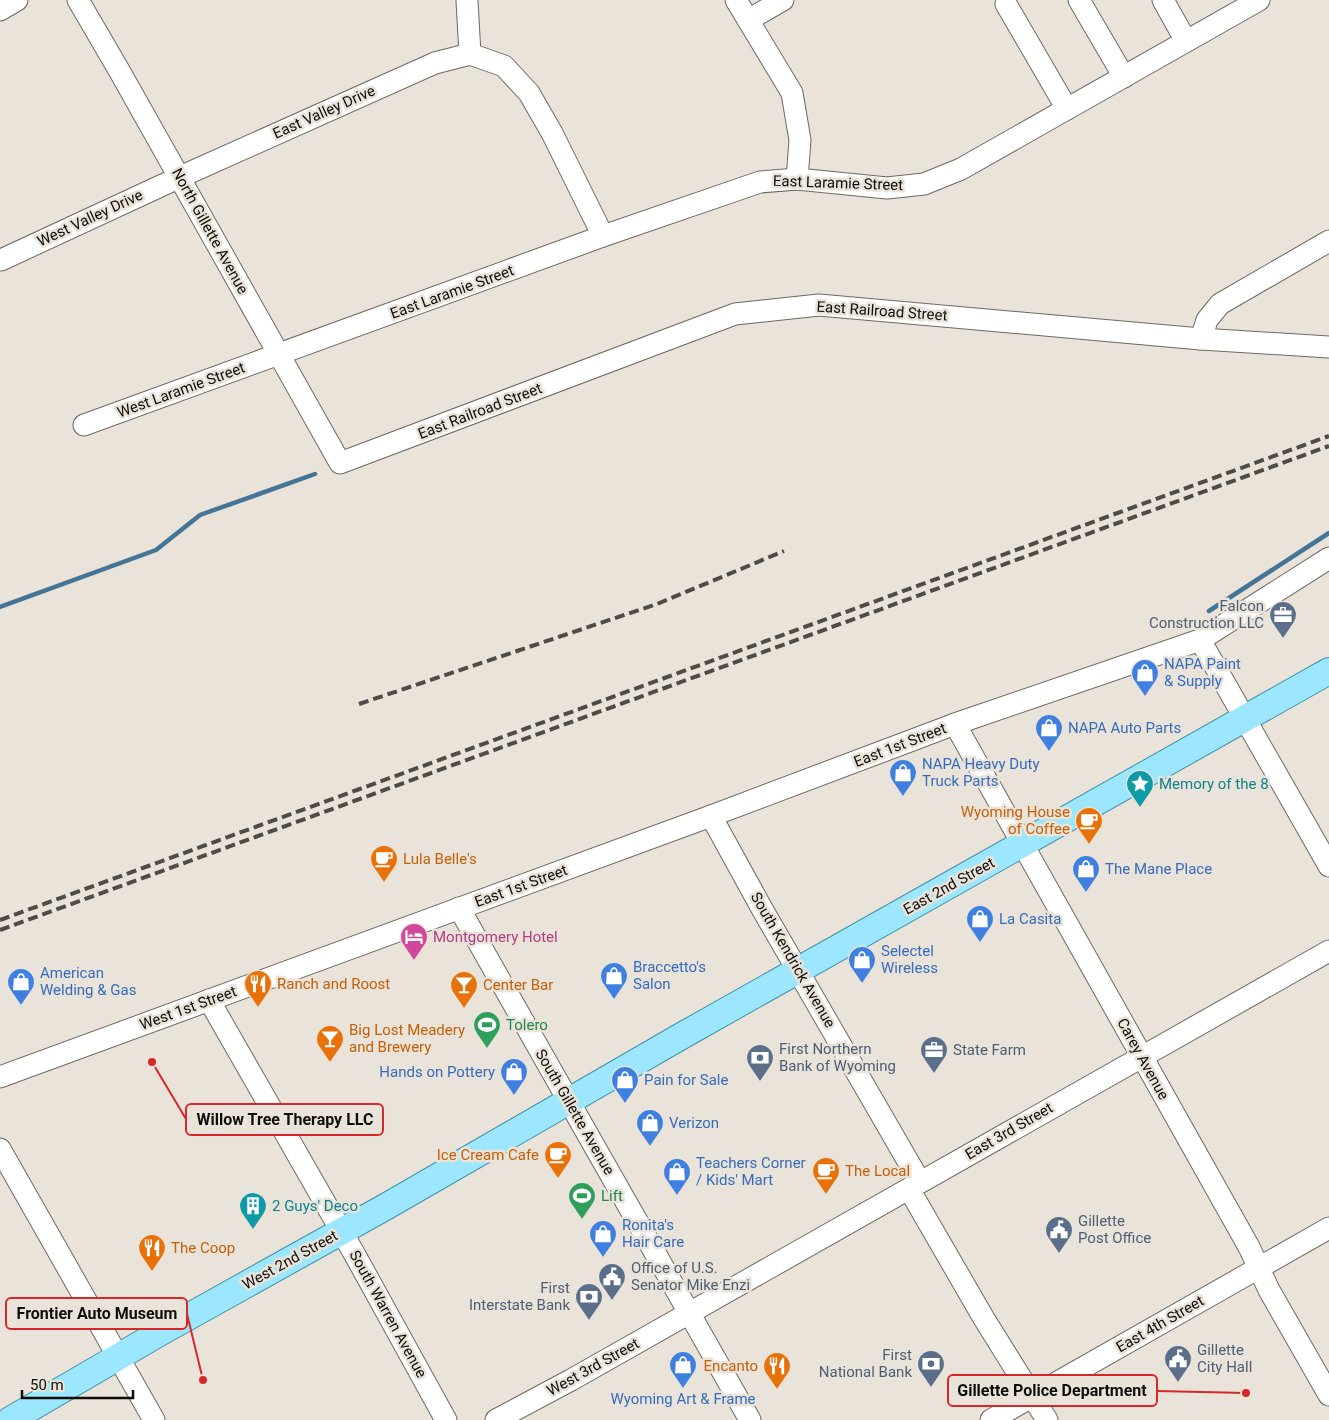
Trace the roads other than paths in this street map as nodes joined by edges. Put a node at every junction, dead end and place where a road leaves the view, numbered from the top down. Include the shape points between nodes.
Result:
1 (17, 0) edge
2 (78, 0) edge
3 (736, 0) edge
4 (783, 0) edge
5 (1079, 0) edge
6 (1163, 0) edge
7 (1259, 0) edge
8 (467, 1) edge
9 (1006, 4) dead end
10 (0, 10) edge
11 (748, 20) junction
12 (1186, 41) junction
13 (470, 54) junction
14 (1124, 77) junction
15 (1067, 109) junction
16 (180, 177) junction
17 (797, 179) junction
18 (603, 236) junction
19 (1329, 241) edge
20 (0, 260) edge
21 (1201, 339) junction
22 (1329, 347) edge
23 (279, 355) junction
24 (84, 425) dead end
25 (340, 463) joint
26 (1329, 558) edge
27 (1200, 640) junction
28 (1329, 671) edge
29 (1245, 718) junction
30 (955, 724) junction
31 (711, 816) junction
32 (1022, 844) junction
33 (1329, 866) edge
34 (459, 908) junction
35 (1329, 951) edge
36 (799, 971) junction
37 (209, 1000) junction
38 (1141, 1056) junction
39 (0, 1077) edge
40 (569, 1101) junction
41 (0, 1149) edge
42 (914, 1185) junction
43 (1329, 1228) edge
44 (342, 1231) junction
45 (1259, 1268) junction
46 (689, 1312) junction
47 (118, 1357) junction
48 (1329, 1395) edge
49 (1032, 1397) junction
50 (10, 1420) edge
51 (154, 1420) edge
52 (446, 1420) edge
53 (496, 1420) edge
54 (750, 1420) edge
55 (991, 1420) edge
56 (1047, 1420) edge

1 - 10 street
2 - 16 street, North Gillette Avenue
3 - 11 street
4 - 11 street
5 - 14 street
6 - 12 street
7 - 12 street, East Laramie Street
8 - 13 street
9 - 15 street
11 - 17 street via 792,93 800,140
12 - 14 street, East Laramie Street
13 - 16 street, East Valley Drive via 435,63
13 - 18 street via 504,66 529,93 552,132
14 - 15 street, East Laramie Street
15 - 17 street, East Laramie Street via 961,169 924,184 887,188
16 - 20 street, West Valley Drive
16 - 23 street, North Gillette Avenue
17 - 18 street, East Laramie Street via 760,182
18 - 23 street, East Laramie Street
19 - 21 street via 1220,304 1207,320
21 - 22 street, East Railroad Street
21 - 25 street, East Railroad Street via 819,305 736,314
23 - 24 street, West Laramie Street
23 - 25 street, North Gillette Avenue
26 - 27 street, East 1st Street
27 - 29 street
27 - 30 street, East 1st Street
28 - 29 main road, East 2nd Street
29 - 32 main road, East 2nd Street
29 - 33 street
30 - 31 street, East 1st Street
30 - 32 street, Carey Avenue
31 - 34 street, East 1st Street
31 - 36 street, South Kendrick Avenue
32 - 36 main road, East 2nd Street
32 - 38 street, Carey Avenue
34 - 37 street, West 1st Street
34 - 40 street, South Gillette Avenue
35 - 38 street, East 3rd Street
36 - 40 main road, East 2nd Street
36 - 42 street, South Kendrick Avenue
37 - 39 street, West 1st Street
37 - 44 street, South Warren Avenue
38 - 42 street, East 3rd Street
38 - 45 street, Carey Avenue
40 - 44 main road, West 2nd Street
40 - 46 street, South Gillette Avenue
41 - 47 street
42 - 46 street, East 3rd Street
42 - 49 street, South Kendrick Avenue via 983,1317
43 - 45 street, East 4th Street
44 - 47 main road, West 2nd Street
44 - 52 street, South Warren Avenue
45 - 48 street, Carey Avenue
45 - 49 street, East 4th Street
46 - 53 street, West 3rd Street
46 - 54 street, South Gillette Avenue
47 - 50 main road, West 2nd Street
47 - 51 street
49 - 55 street, East 4th Street
49 - 56 street, South Kendrick Avenue

